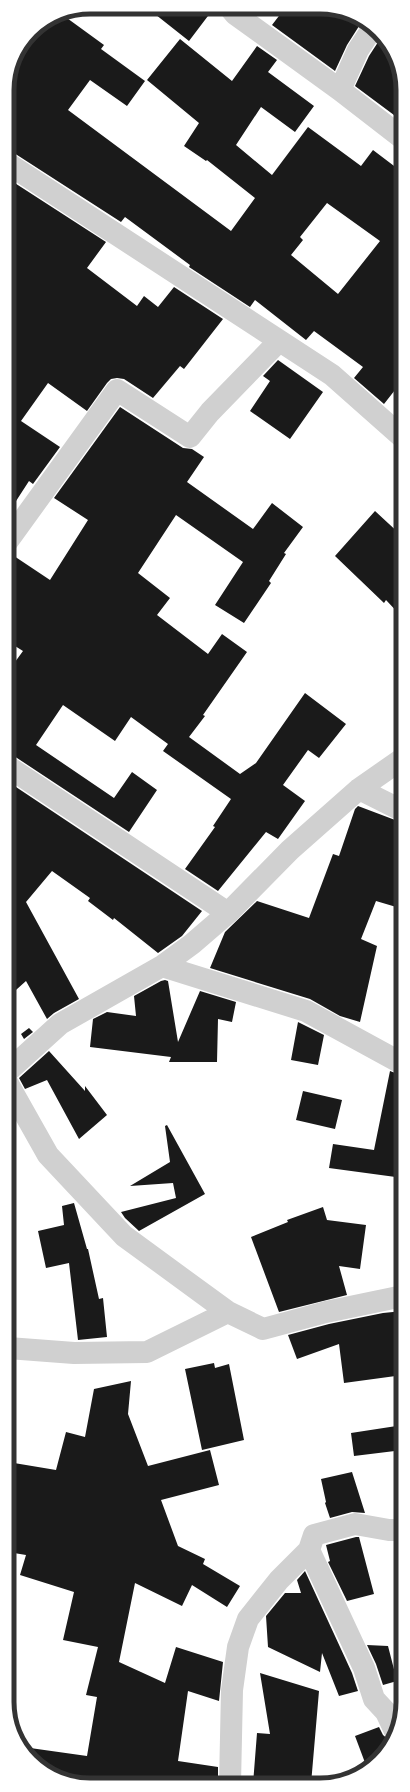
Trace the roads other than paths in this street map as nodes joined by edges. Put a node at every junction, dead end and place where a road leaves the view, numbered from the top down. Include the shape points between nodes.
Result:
1 (235, 14) edge
2 (370, 33) edge
3 (340, 90) junction
4 (396, 133) edge
5 (14, 167) edge
6 (279, 342) junction
7 (396, 432) edge
8 (14, 532) edge
9 (396, 763) edge
10 (14, 771) edge
11 (359, 789) junction
12 (396, 808) edge
13 (228, 913) junction
14 (162, 966) junction
15 (396, 1060) edge
16 (14, 1066) edge
17 (14, 1095) edge
18 (396, 1297) edge
19 (228, 1312) junction
20 (14, 1348) edge
21 (396, 1530) edge
22 (309, 1550) junction
23 (392, 1725) edge
24 (230, 1778) edge

1 - 3 street
2 - 3 street via 358,50
3 - 4 street
5 - 6 street
6 - 7 street via 332,375
6 - 8 street via 210,412 190,437 117,390
9 - 11 street
10 - 13 street
11 - 12 street
11 - 13 street via 290,850
13 - 14 street
14 - 15 street via 306,1011
14 - 16 street via 60,1024
17 - 19 street via 48,1155 124,1236
18 - 19 street via 326,1312 263,1329
19 - 20 street via 146,1352 74,1353
21 - 22 street via 355,1524 314,1535
22 - 23 street via 364,1668 374,1699 386,1712
22 - 24 street via 279,1580 248,1619 238,1647 232,1690

